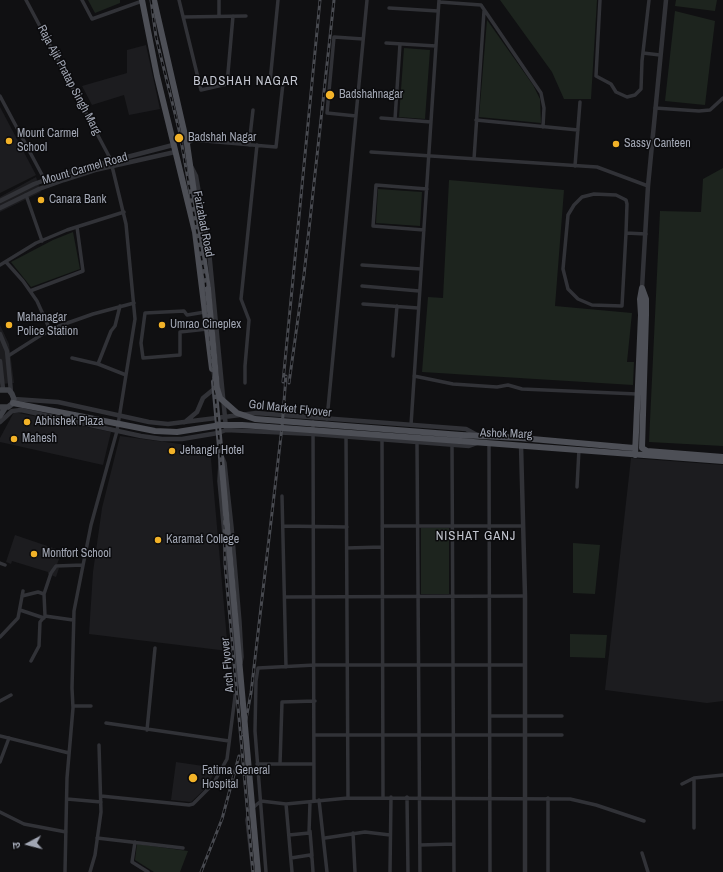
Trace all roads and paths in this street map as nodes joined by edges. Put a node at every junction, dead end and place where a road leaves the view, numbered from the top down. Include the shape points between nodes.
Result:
1 (26, 0) edge
2 (82, 0) edge
3 (154, 0) edge
4 (179, 0) edge
5 (219, 0) edge
6 (278, 0) edge
7 (367, 0) edge
8 (600, 0) edge
9 (649, 0) edge
10 (666, 0) edge
11 (142, 1) edge
12 (439, 1) edge
13 (389, 8) dead end
14 (484, 11) junction
15 (438, 12) junction
16 (219, 16) junction
17 (233, 16) junction
18 (246, 16) dead end
19 (183, 17) junction
20 (363, 40) junction
21 (386, 43) dead end
22 (400, 44) junction
23 (436, 46) junction
24 (643, 53) junction
25 (660, 55) junction
26 (0, 96) edge
27 (723, 98) edge
28 (580, 102) dead end
29 (655, 108) junction
30 (252, 110) dead end
31 (356, 116) junction
32 (381, 118) dead end
33 (395, 119) junction
34 (476, 120) junction
35 (431, 122) junction
36 (543, 127) junction
37 (578, 130) junction
38 (187, 144) junction
39 (173, 145) junction
40 (249, 145) junction
41 (257, 145) junction
42 (175, 152) junction
43 (371, 152) dead end
44 (429, 155) junction
45 (474, 159) junction
46 (111, 160) junction
47 (112, 166) junction
48 (191, 166) junction
49 (575, 166) junction
50 (45, 180) junction
51 (48, 186) junction
52 (648, 186) junction
53 (427, 189) junction
54 (26, 195) junction
55 (0, 201) edge
56 (0, 208) edge
57 (124, 212) junction
58 (78, 227) junction
59 (424, 230) junction
60 (626, 233) junction
61 (646, 234) junction
62 (42, 241) junction
63 (6, 262) junction
64 (0, 265) edge
65 (362, 265) dead end
66 (421, 269) junction
67 (362, 286) dead end
68 (642, 288) junction
69 (30, 291) junction
70 (419, 291) junction
71 (134, 303) junction
72 (363, 304) dead end
73 (120, 306) junction
74 (397, 306) junction
75 (418, 308) junction
76 (206, 312) junction
77 (135, 318) junction
78 (144, 319) junction
79 (207, 329) junction
80 (50, 330) junction
81 (0, 334) edge
82 (8, 356) junction
83 (393, 356) dead end
84 (72, 358) dead end
85 (0, 361) edge
86 (98, 364) junction
87 (126, 375) junction
88 (414, 376) junction
89 (245, 383) dead end
90 (214, 389) junction
91 (2, 390) edge
92 (11, 392) junction
93 (637, 394) junction
94 (13, 401) junction
95 (3, 408) edge
96 (270, 415) junction
97 (0, 416) edge
98 (120, 416) junction
99 (291, 416) junction
100 (217, 418) junction
101 (224, 418) junction
102 (313, 418) junction
103 (327, 419) junction
104 (346, 421) junction
105 (0, 422) edge
106 (185, 422) junction
107 (411, 425) junction
108 (117, 430) junction
109 (226, 430) junction
110 (270, 432) junction
111 (289, 432) junction
112 (218, 433) junction
113 (313, 434) junction
114 (346, 436) junction
115 (461, 438) junction
116 (382, 439) junction
117 (478, 439) junction
118 (417, 442) junction
119 (489, 443) junction
120 (452, 445) junction
121 (520, 445) junction
122 (634, 448) junction
123 (580, 449) junction
124 (222, 456) junction
125 (634, 456) junction
126 (723, 457) edge
127 (723, 462) edge
128 (578, 487) dead end
129 (282, 496) dead end
130 (282, 526) junction
131 (382, 526) junction
132 (418, 526) junction
133 (453, 526) junction
134 (489, 526) junction
135 (522, 526) junction
136 (314, 527) junction
137 (347, 527) junction
138 (382, 547) junction
139 (347, 548) junction
140 (0, 563) edge
141 (5, 565) dead end
142 (83, 565) junction
143 (23, 591) dead end
144 (44, 594) junction
145 (382, 595) junction
146 (418, 595) junction
147 (22, 596) junction
148 (315, 596) junction
149 (347, 596) junction
150 (453, 596) junction
151 (490, 596) junction
152 (526, 596) junction
153 (284, 597) junction
154 (20, 610) junction
155 (45, 617) junction
156 (73, 620) junction
157 (0, 637) edge
158 (155, 648) dead end
159 (32, 661) dead end
160 (315, 665) junction
161 (348, 665) junction
162 (383, 665) junction
163 (418, 665) junction
164 (454, 665) junction
165 (490, 665) junction
166 (525, 665) junction
167 (286, 667) junction
168 (237, 678) junction
169 (11, 696) dead end
170 (0, 701) edge
171 (315, 701) junction
172 (73, 706) junction
173 (91, 706) dead end
174 (490, 716) junction
175 (525, 716) junction
176 (562, 716) dead end
177 (106, 723) dead end
178 (147, 730) junction
179 (314, 735) junction
180 (453, 735) junction
181 (490, 735) junction
182 (525, 735) junction
183 (0, 736) edge
184 (348, 736) junction
185 (383, 736) junction
186 (419, 736) junction
187 (562, 736) dead end
188 (9, 738) junction
189 (229, 740) junction
190 (99, 745) dead end
191 (69, 753) junction
192 (0, 762) edge
193 (258, 764) junction
194 (280, 764) junction
195 (314, 764) junction
196 (723, 775) edge
197 (694, 778) junction
198 (682, 784) dead end
199 (101, 796) junction
200 (383, 797) junction
201 (391, 797) junction
202 (407, 797) junction
203 (420, 797) junction
204 (453, 797) junction
205 (490, 797) junction
206 (525, 797) junction
207 (348, 798) junction
208 (548, 798) junction
209 (67, 799) junction
210 (320, 800) junction
211 (261, 801) junction
212 (314, 801) junction
213 (101, 802) junction
214 (310, 802) junction
215 (286, 804) junction
216 (0, 812) edge
217 (644, 821) dead end
218 (694, 828) dead end
219 (310, 831) junction
220 (66, 832) junction
221 (354, 832) junction
222 (289, 835) junction
223 (390, 835) junction
224 (98, 838) junction
225 (324, 838) junction
226 (135, 842) junction
227 (420, 844) junction
228 (454, 844) junction
229 (183, 848) dead end
230 (642, 854) dead end
231 (291, 858) junction
232 (312, 858) junction
233 (65, 872) edge
234 (90, 872) edge
235 (148, 872) edge
236 (253, 872) edge
237 (258, 872) edge
238 (266, 872) edge
239 (292, 872) edge
240 (313, 872) edge
241 (327, 872) edge
242 (355, 872) edge
243 (390, 872) edge
244 (408, 872) edge
245 (420, 872) edge
246 (454, 872) edge
247 (490, 872) edge
248 (525, 872) edge
249 (548, 872) edge
250 (648, 872) edge

1 - 46 street, Raja Ajit Pratap Singh Marg
2 - 11 street via 92,19
3 - 38 main road, Faizabad Road
4 - 19 street
5 - 16 street
6 - 41 street via 270,82 283,83 276,147
7 - 20 street
8 - 24 street via 596,76 611,84 622,96 635,95 641,89
9 - 24 street
10 - 25 street
11 - 39 main road, Faizabad Road
12 - 14 street via 481,5
12 - 15 street
13 - 15 street
14 - 34 street
14 - 36 street via 542,93
15 - 23 street
16 - 17 street
16 - 19 street
17 - 18 street
17 - 19 street via 227,84 201,90
20 - 31 street
20 - 31 street via 334,37 327,114
21 - 22 street
22 - 23 street
22 - 33 street
23 - 35 street
24 - 25 street
25 - 29 street
26 - 50 street
27 - 29 street via 710,110
28 - 37 street
29 - 52 street
30 - 40 street
31 - 103 street
32 - 33 street
33 - 35 street
34 - 36 street
34 - 45 street
35 - 44 street
36 - 37 street
37 - 49 street
38 - 40 street via 193,140
38 - 48 main road, Faizabad Road
39 - 42 main road, Faizabad Road
39 - 46 street, Mount Carmel Road
40 - 41 street
41 - 89 street via 241,299 249,320
42 - 47 street
42 - 76 main road, Faizabad Road via 195,232
43 - 44 street
44 - 45 street
44 - 53 street
45 - 49 street
46 - 50 street, Mount Carmel Road
47 - 51 street
47 - 57 street
48 - 101 street, Faizabad Road via 196,176 209,251
48 - 115 main road, Gol Market Flyover, bridge via 208,289 217,388 220,398 229,408 255,419
49 - 52 street via 597,167
50 - 51 street
50 - 55 street, Mount Carmel Road
51 - 54 street
52 - 61 street
53 - 59 street
53 - 59 street via 376,185 373,226
54 - 56 street
54 - 62 street
57 - 58 street
57 - 71 street
58 - 62 street
58 - 69 street via 83,271
59 - 66 street
60 - 60 street via 626,200 616,195 594,194 582,197 574,205 568,215 564,269 568,289 578,299 592,305 622,306
60 - 61 street
61 - 68 street
62 - 63 street
63 - 64 street
63 - 69 street via 24,280
65 - 66 street
66 - 70 street
67 - 70 street
68 - 93 main road
68 - 126 main road via 646,299 640,443 642,448 647,451
69 - 80 street via 37,300
70 - 75 street
71 - 73 street
71 - 77 street
72 - 74 street
73 - 80 street
73 - 86 street via 115,326
74 - 75 street
74 - 83 street
75 - 88 street
76 - 78 street via 187,315 184,311 145,313
76 - 79 main road, Faizabad Road
77 - 78 street
77 - 87 street
78 - 79 street via 141,343 143,358 180,355 180,332
79 - 90 main road, Faizabad Road
80 - 82 street
81 - 82 street
82 - 92 street
84 - 86 street
85 - 91 street
86 - 87 street
87 - 98 street
88 - 93 street via 453,384
88 - 107 street
90 - 100 main road, Faizabad Road
90 - 106 street via 203,398 197,412
91 - 92 main road
92 - 94 main road
93 - 122 main road
94 - 95 main road
94 - 98 street, Ashok Marg via 58,402
94 - 115 main road, Gol Market Flyover, bridge via 21,405 155,431 176,432 242,424
95 - 97 main road
96 - 99 street, Ashok Marg
96 - 101 street, Ashok Marg via 256,413
96 - 110 street
98 - 106 street, Ashok Marg via 149,422
98 - 108 street
99 - 102 street, Ashok Marg
99 - 111 street
100 - 101 street, Ashok Marg
100 - 106 street, Ashok Marg
100 - 112 main road, Faizabad Road
101 - 109 street, Faizabad Road
102 - 103 street, Ashok Marg
102 - 113 street
103 - 104 street, Ashok Marg
104 - 107 street, Ashok Marg
104 - 114 street
105 - 108 street via 12,411 21,410
107 - 117 street, Ashok Marg via 466,429
108 - 112 street via 162,439 182,439
108 - 142 street via 96,502
109 - 110 street, Ashok Marg
109 - 112 street
110 - 111 street, Ashok Marg
111 - 113 street, Ashok Marg
112 - 124 main road, Faizabad Road
113 - 114 street, Ashok Marg
113 - 136 street
114 - 116 street, Ashok Marg
114 - 137 street
115 - 117 main road, Gol Market Flyover
116 - 118 street, Ashok Marg
116 - 131 street
117 - 119 main road, Ashok Marg
117 - 120 street, Ashok Marg via 469,446
117 - 122 main road, Ashok Marg
118 - 120 street, Ashok Marg
118 - 132 street
119 - 121 main road, Ashok Marg
119 - 134 street
120 - 133 street
121 - 123 main road, Ashok Marg
121 - 135 street
122 - 125 main road
123 - 125 main road, Ashok Marg
123 - 128 street
124 - 168 street via 218,467
124 - 168 street via 225,463 240,622 242,657
124 - 237 main road, Arch Flyover, bridge
125 - 127 main road, Ashok Marg
129 - 130 street
130 - 136 street
130 - 153 street
131 - 132 street
131 - 138 street
132 - 133 street
132 - 146 street
133 - 134 street
133 - 150 street
134 - 135 street
134 - 151 street
135 - 152 street
136 - 137 street
136 - 148 street
137 - 139 street
138 - 139 street
138 - 145 street
139 - 149 street
140 - 141 street
142 - 144 street via 56,566
142 - 156 street
143 - 147 street
144 - 147 street via 38,592
144 - 155 street
145 - 146 street
145 - 149 street
145 - 162 street
146 - 150 street
146 - 163 street
147 - 154 street
148 - 149 street
148 - 153 street
148 - 160 street
149 - 161 street
150 - 151 street
150 - 164 street
151 - 152 street
151 - 165 street
152 - 166 street
153 - 167 street
154 - 155 street
154 - 157 street via 18,618
155 - 156 street
155 - 159 street via 40,622 39,646
156 - 172 street
158 - 178 street
160 - 161 street
160 - 167 street
160 - 171 street
161 - 162 street
161 - 184 street
162 - 163 street
162 - 185 street
163 - 164 street
163 - 186 street
164 - 165 street
164 - 180 street
165 - 166 street
165 - 174 street
166 - 175 street
167 - 193 street via 258,668 255,731
168 - 189 street
169 - 170 street
171 - 179 street
171 - 194 street via 282,702
172 - 173 street
172 - 191 street
174 - 175 street
174 - 181 street
175 - 176 street
175 - 182 street
177 - 178 street
178 - 189 street
179 - 184 street
179 - 195 street
180 - 181 street
180 - 186 street
180 - 204 street
181 - 182 street
181 - 205 street
182 - 187 street
182 - 206 street
183 - 188 street
184 - 185 street
184 - 207 street
185 - 186 street
185 - 200 street
186 - 203 street
188 - 191 street
188 - 192 street
189 - 199 street via 227,759 222,769 213,784 193,804
190 - 199 street
191 - 209 street
193 - 194 street
193 - 211 street
194 - 195 street
195 - 212 street
196 - 197 street
197 - 198 street
197 - 218 street
199 - 213 street
200 - 201 street
200 - 207 street
201 - 202 street
201 - 223 street
202 - 203 street
202 - 244 street
203 - 204 street
203 - 227 street
204 - 205 street
204 - 228 street
205 - 206 street
205 - 247 street
206 - 208 street
206 - 248 street
207 - 210 street
208 - 217 street via 570,799 596,805
208 - 249 street
209 - 213 street
209 - 220 street
210 - 212 street
210 - 225 street
211 - 215 street
211 - 236 street via 249,811 247,820
211 - 238 street
212 - 214 street
213 - 224 street
214 - 215 street
214 - 219 street
215 - 222 street
216 - 220 street via 24,824
219 - 222 street
219 - 232 street
220 - 233 street
221 - 223 street
221 - 225 street
221 - 242 street
222 - 231 street
223 - 243 street
224 - 226 street
224 - 234 street
225 - 241 street
226 - 229 street
226 - 235 street via 132,862
227 - 228 street
227 - 245 street
228 - 246 street
230 - 250 street
231 - 232 street via 310,855
231 - 239 street
232 - 240 street

